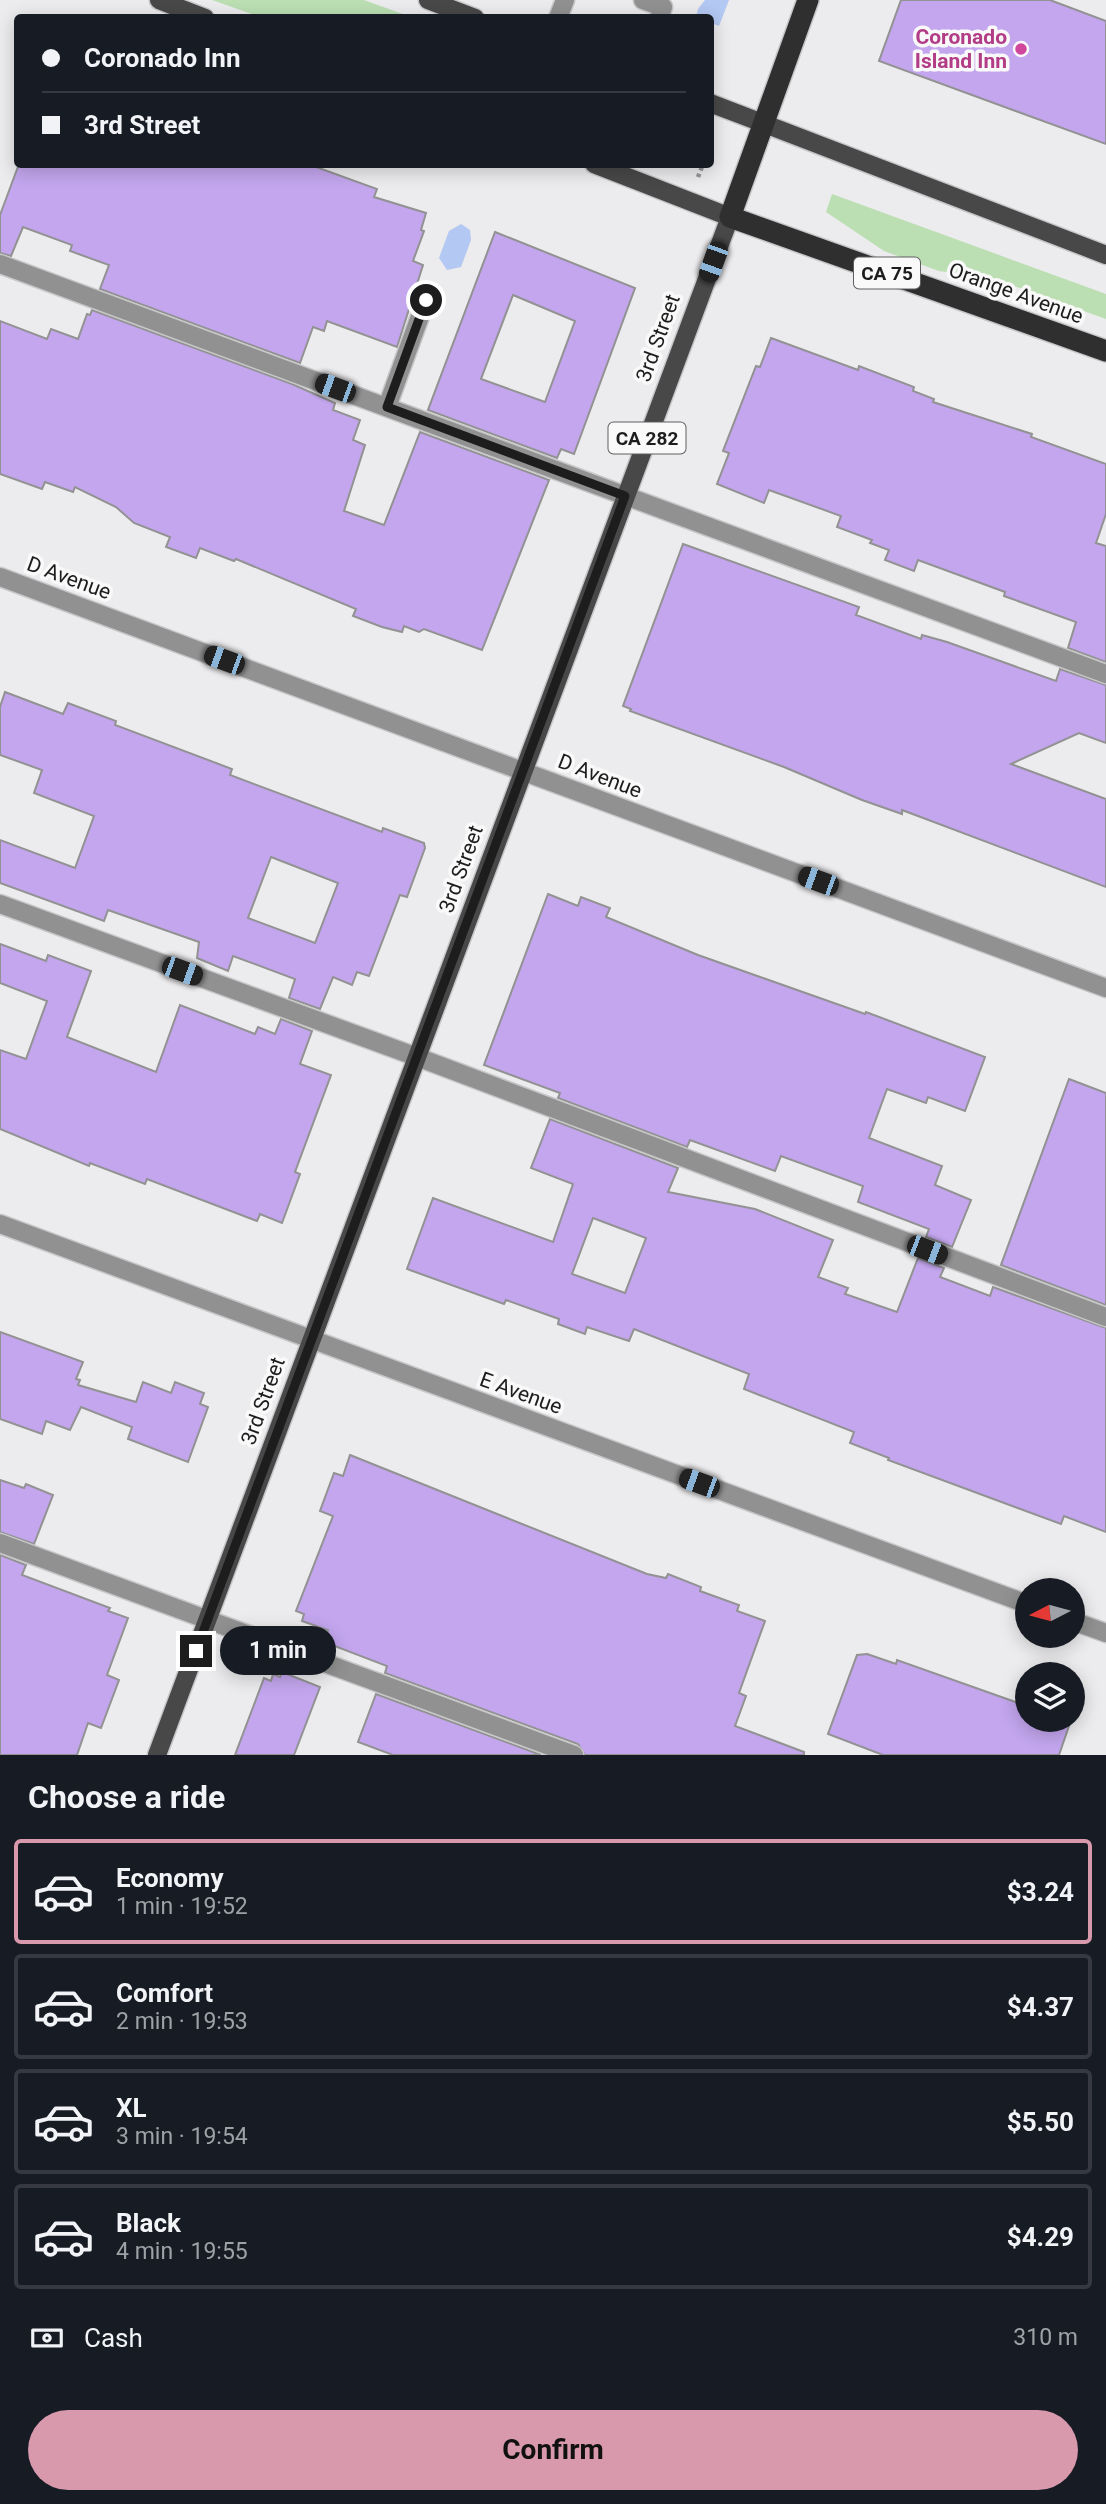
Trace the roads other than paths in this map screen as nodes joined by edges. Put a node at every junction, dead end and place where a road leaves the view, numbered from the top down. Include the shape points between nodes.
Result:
1 (159, 0) edge
2 (428, 0) edge
3 (643, 0) edge
4 (808, 0) edge
5 (195, 14) edge
6 (465, 14) edge
7 (660, 14) edge
8 (714, 104) edge
9 (762, 122) junction
10 (604, 168) edge
11 (730, 217) junction
12 (1106, 255) edge
13 (0, 264) edge
14 (426, 300) dead end
15 (1106, 351) edge
16 (387, 407) junction
17 (625, 496) junction
18 (0, 577) edge
19 (1106, 674) edge
20 (523, 771) junction
21 (0, 904) edge
22 (1106, 988) edge
23 (417, 1057) junction
24 (0, 1224) edge
25 (1106, 1317) edge
26 (312, 1340) junction
27 (0, 1543) edge
28 (1015, 1600) edge
29 (208, 1618) junction
30 (1085, 1625) edge
31 (1106, 1633) edge
32 (157, 1755) edge
33 (574, 1755) edge

1 - 5 main road
2 - 6 main road
3 - 7 street via 663,7
4 - 9 highway, 3rd Street
8 - 9 main road
9 - 11 highway, 3rd Street
9 - 12 main road
10 - 11 main road, Orange Avenue
11 - 15 highway, Orange Avenue / CA 75
11 - 17 main road, 3rd Street / CA 282
13 - 16 street
14 - 16 street
16 - 17 street
17 - 19 street
17 - 20 main road, 3rd Street / CA 282
18 - 20 street, D Avenue
20 - 22 street, D Avenue
20 - 23 main road, 3rd Street / CA 282
21 - 23 street
23 - 25 street
23 - 26 main road, 3rd Street / CA 282
24 - 26 street, E Avenue
26 - 28 street, E Avenue
26 - 29 main road, 3rd Street / CA 282
27 - 29 street
29 - 32 main road, 3rd Street / CA 282
29 - 33 street
30 - 31 street

